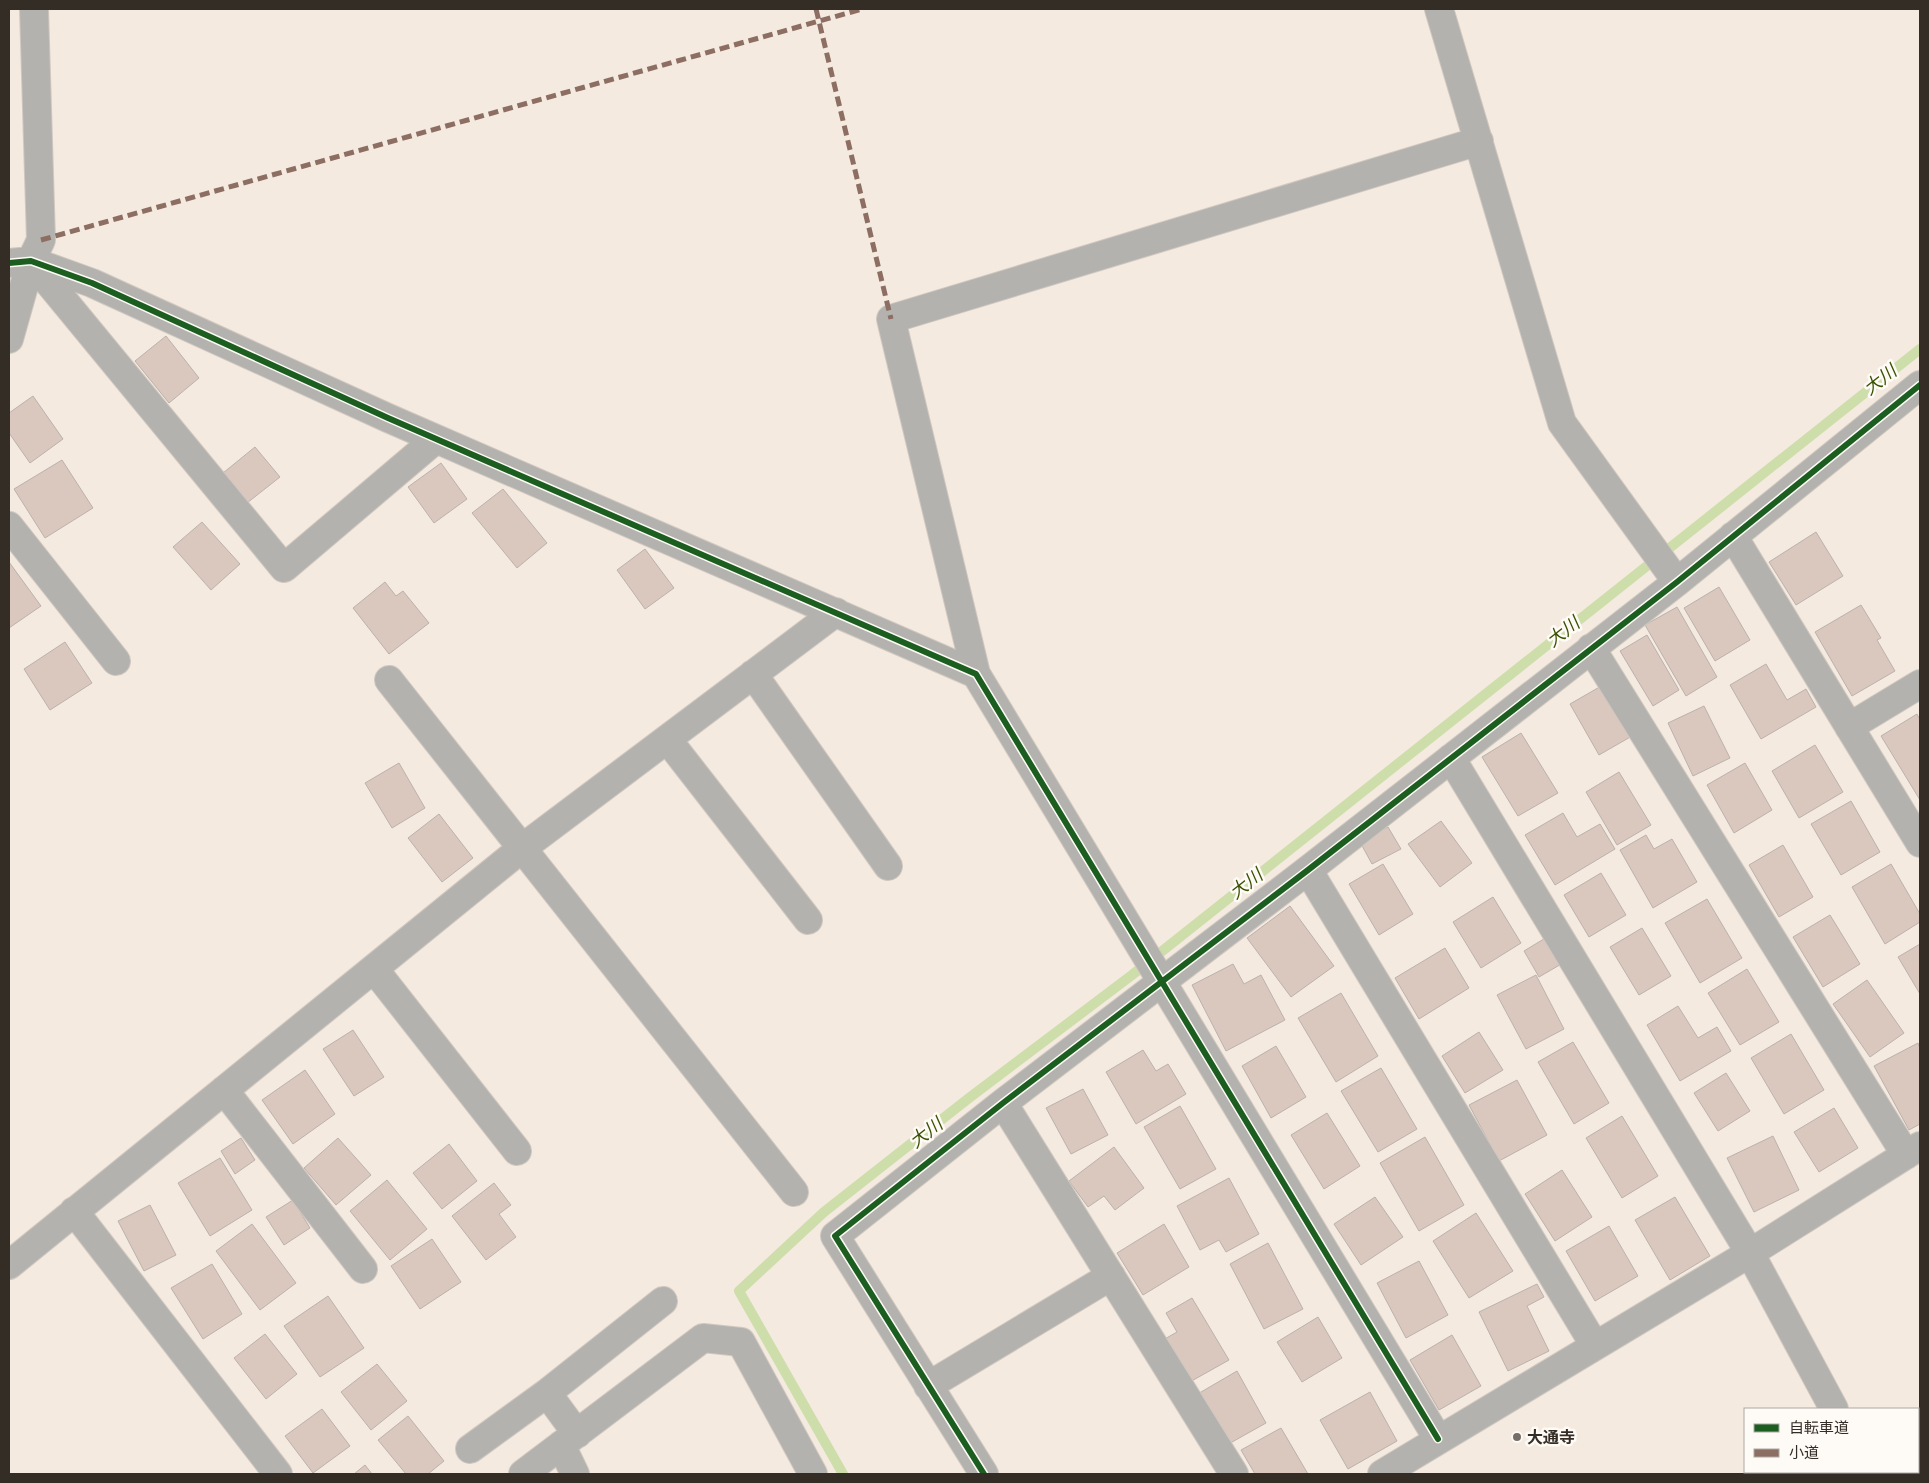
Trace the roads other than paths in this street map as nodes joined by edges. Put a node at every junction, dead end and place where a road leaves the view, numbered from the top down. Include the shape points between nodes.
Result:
1 (34, 9) edge
2 (1439, 9) edge
3 (1479, 141) junction
4 (20, 262) edge
5 (9, 339) edge
6 (1920, 385) edge
7 (436, 439) junction
8 (9, 526) edge
9 (1733, 536) junction
10 (1677, 582) junction
11 (836, 612) junction
12 (1591, 648) junction
13 (116, 661) dead end
14 (753, 674) junction
15 (976, 674) junction
16 (389, 680) dead end
17 (1920, 684) edge
18 (1849, 727) junction
19 (667, 739) junction
20 (1451, 758) junction
21 (1920, 843) edge
22 (521, 849) junction
23 (888, 866) dead end
24 (1308, 870) junction
25 (808, 920) dead end
26 (374, 969) junction
27 (1162, 982) junction
28 (224, 1090) junction
29 (1003, 1104) junction
30 (518, 1151) dead end
31 (1913, 1151) edge
32 (794, 1192) dead end
33 (74, 1211) junction
34 (1750, 1253) junction
35 (9, 1265) edge
36 (363, 1269) dead end
37 (1111, 1276) junction
38 (663, 1301) dead end
39 (1595, 1346) junction
40 (928, 1386) junction
41 (547, 1393) junction
42 (1833, 1408) edge
43 (1438, 1439) junction
44 (569, 1440) junction
45 (470, 1449) dead end
46 (278, 1474) edge
47 (523, 1474) edge
48 (575, 1474) edge
49 (813, 1474) edge
50 (984, 1474) edge
51 (1234, 1474) edge
52 (1382, 1474) edge

1 - 4 street via 41,240
2 - 3 street
3 - 10 street via 1562,423
3 - 15 street via 891,319
4 - 5 street
4 - 7 street via 92,283
4 - 7 street via 284,568
6 - 9 street
7 - 11 street
8 - 13 street
9 - 10 street
9 - 18 street
10 - 12 street
11 - 14 street
11 - 15 street
12 - 20 street
12 - 31 street
14 - 19 street
14 - 23 street
15 - 27 street
16 - 22 street
17 - 18 street
18 - 21 street
19 - 22 street
19 - 25 street
20 - 24 street
20 - 34 street
22 - 26 street
22 - 32 street
24 - 27 street
24 - 39 street
26 - 28 street
26 - 30 street
27 - 29 street
27 - 43 street
28 - 33 street
28 - 36 street
29 - 37 street
29 - 40 street via 835,1236
31 - 34 street
33 - 35 street
33 - 46 street
34 - 39 street
34 - 42 street
37 - 40 street
37 - 51 street
38 - 41 street
39 - 43 street
40 - 50 street
41 - 44 street
41 - 45 street
43 - 52 street
44 - 47 street
44 - 48 street
44 - 49 street via 703,1338 741,1342

